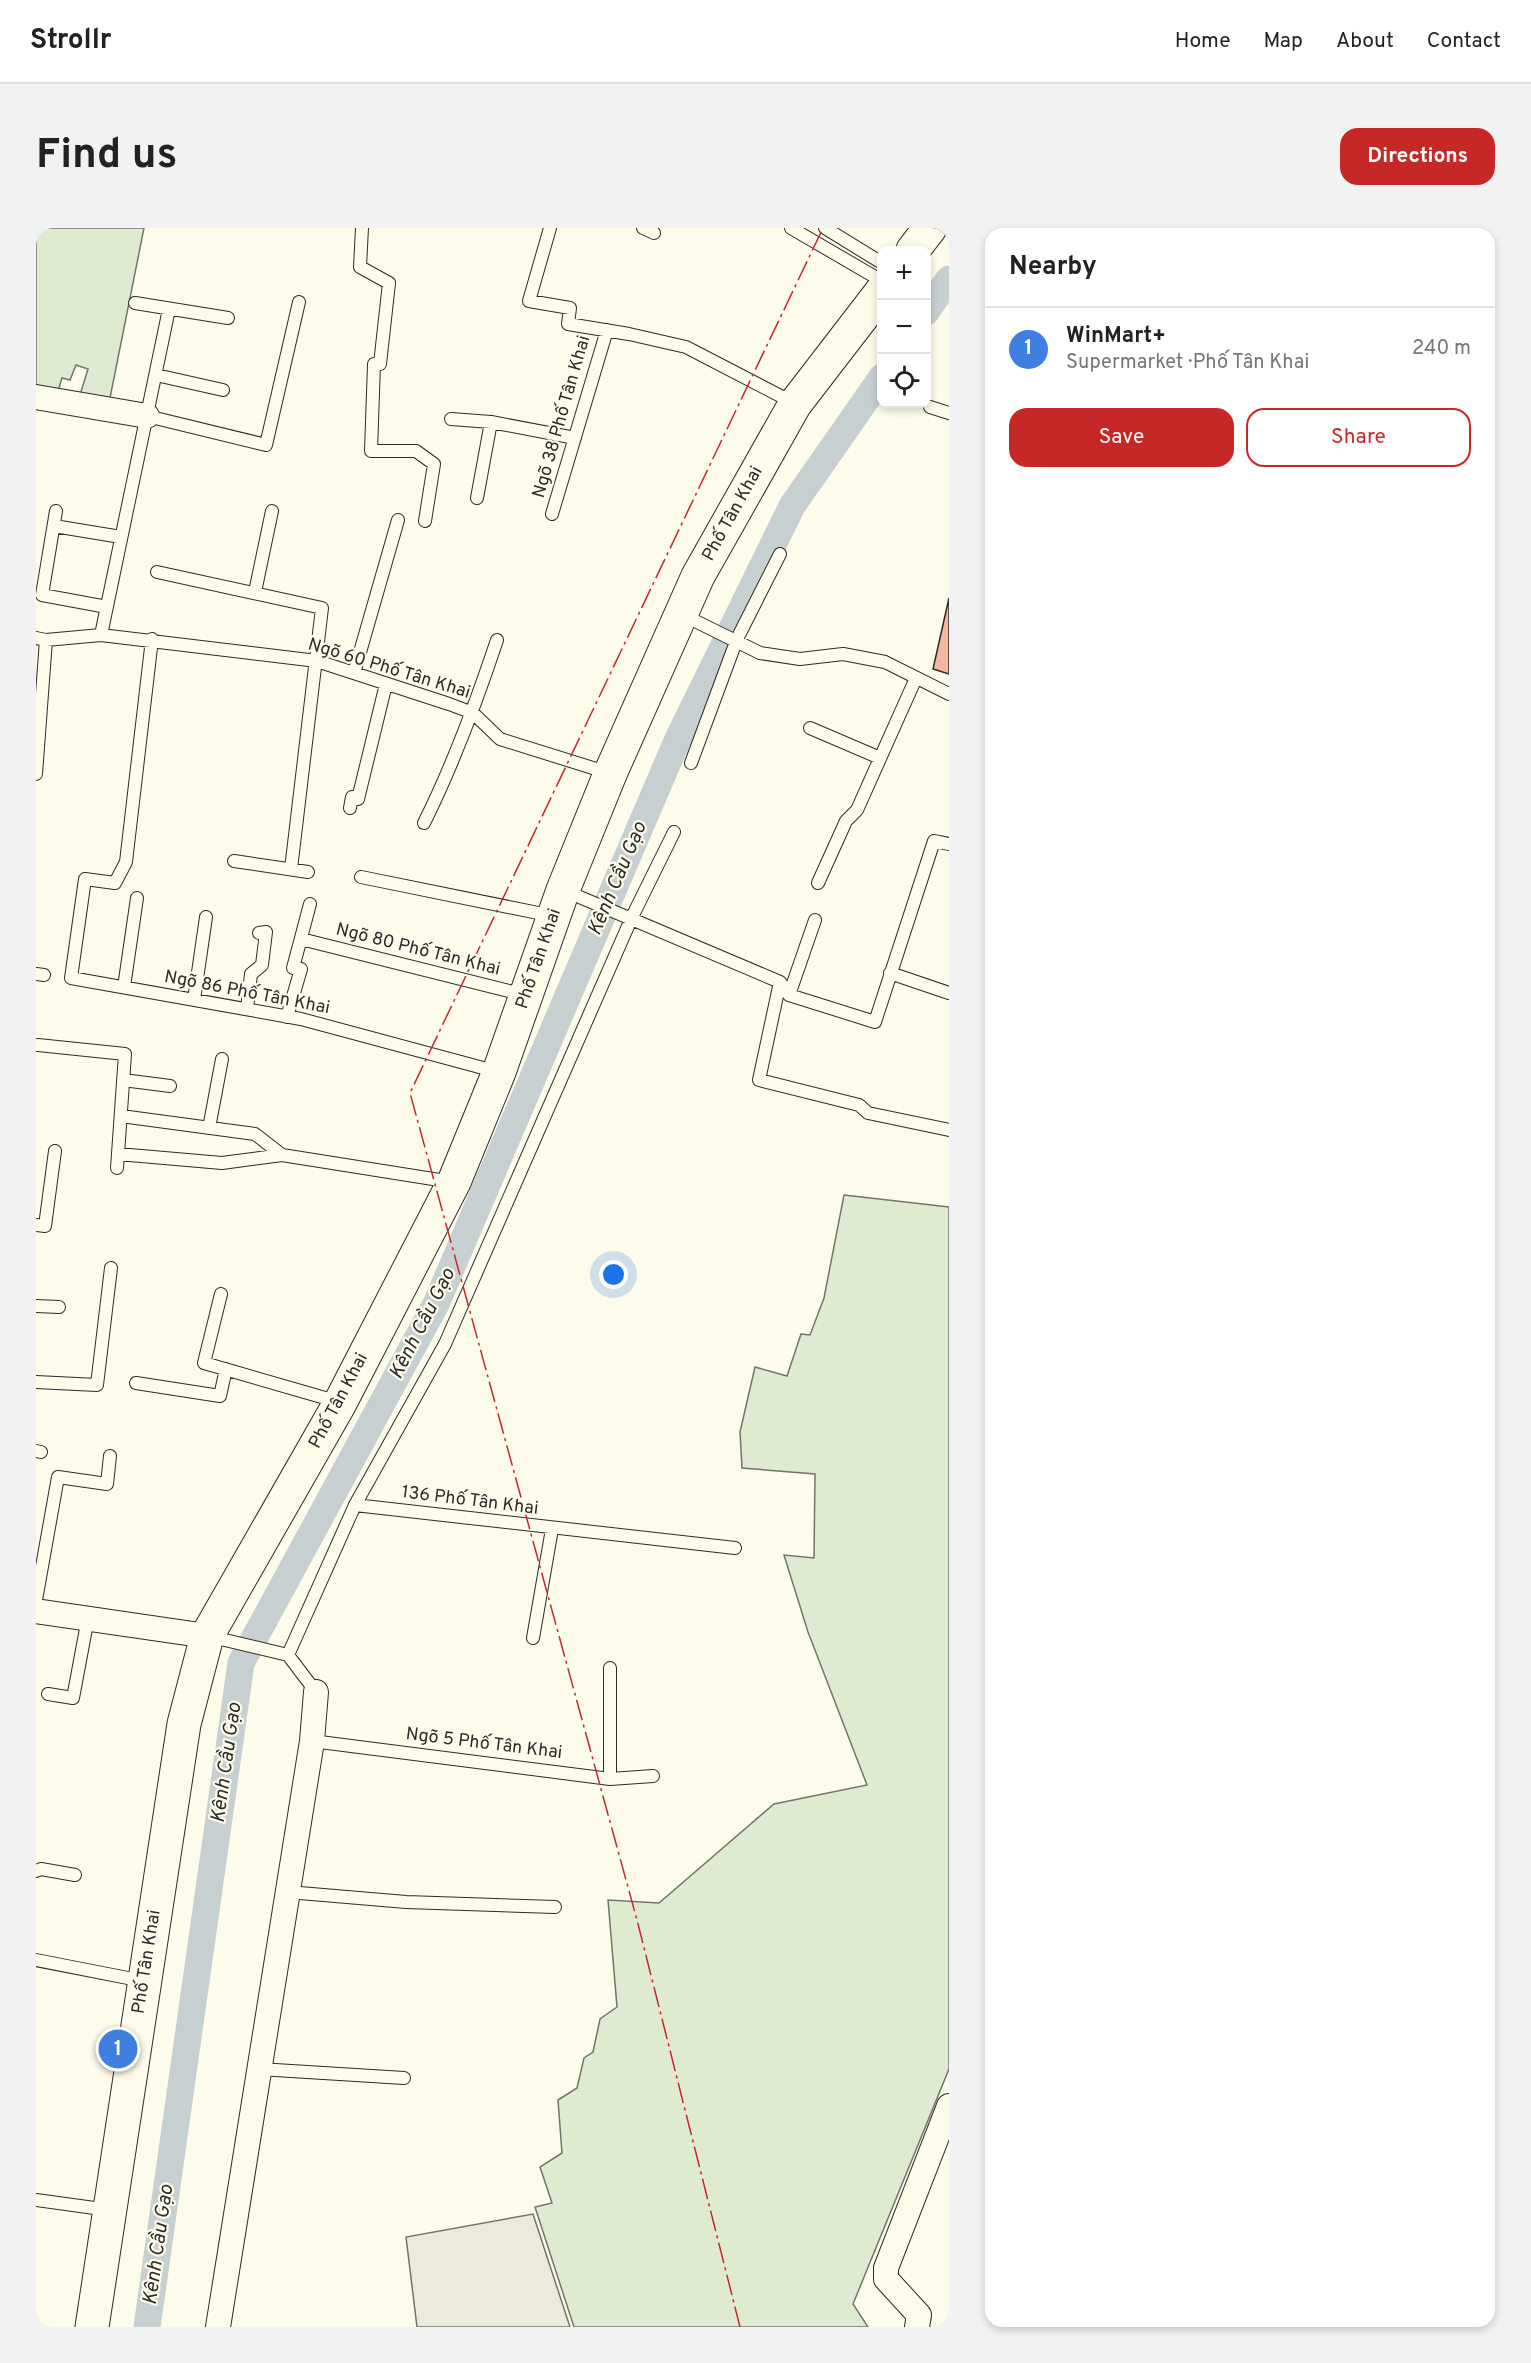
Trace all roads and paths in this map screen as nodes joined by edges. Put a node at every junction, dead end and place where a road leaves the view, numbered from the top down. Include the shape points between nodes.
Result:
1 (362, 228) edge
2 (550, 228) edge
3 (791, 228) edge
4 (825, 228) edge
5 (930, 228) edge
6 (916, 246) edge
7 (877, 260) edge
8 (877, 278) edge
9 (877, 297) edge
10 (299, 302) dead end
11 (135, 303) dead end
12 (169, 309) junction
13 (228, 318) dead end
14 (607, 330) junction
15 (156, 375) junction
16 (223, 390) dead end
17 (36, 397) edge
18 (795, 404) junction
19 (931, 407) edge
20 (949, 413) edge
21 (147, 416) junction
22 (451, 419) dead end
23 (491, 422) junction
24 (575, 438) junction
25 (477, 498) dead end
26 (56, 511) dead end
27 (272, 511) dead end
28 (552, 514) dead end
29 (398, 520) dead end
30 (425, 520) dead end
31 (54, 526) junction
32 (121, 537) junction
33 (780, 554) dead end
34 (157, 572) dead end
35 (255, 592) junction
36 (107, 607) junction
37 (690, 618) junction
38 (101, 634) junction
39 (41, 639) edge
40 (152, 639) junction
41 (735, 639) junction
42 (497, 640) dead end
43 (316, 661) junction
44 (354, 674) junction
45 (916, 678) junction
46 (386, 684) junction
47 (949, 694) edge
48 (473, 714) junction
49 (810, 728) dead end
50 (880, 758) junction
51 (691, 764) dead end
52 (36, 774) edge
53 (610, 774) junction
54 (350, 808) dead end
55 (424, 823) dead end
56 (674, 832) dead end
57 (949, 844) edge
58 (234, 861) dead end
59 (291, 869) junction
60 (308, 872) dead end
61 (362, 877) dead end
62 (818, 883) dead end
63 (137, 897) dead end
64 (567, 901) junction
65 (310, 904) dead end
66 (206, 917) dead end
67 (632, 917) junction
68 (814, 920) dead end
69 (259, 933) dead end
70 (301, 939) junction
71 (890, 973) junction
72 (780, 982) junction
73 (124, 987) junction
74 (949, 993) edge
75 (526, 995) junction
76 (789, 995) junction
77 (194, 1000) junction
78 (247, 1010) junction
79 (287, 1017) junction
80 (38, 1045) dead end
81 (222, 1059) dead end
82 (499, 1072) junction
83 (123, 1080) junction
84 (170, 1086) dead end
85 (121, 1116) junction
86 (209, 1128) junction
87 (949, 1130) edge
88 (55, 1151) dead end
89 (118, 1154) junction
90 (282, 1155) junction
91 (117, 1168) dead end
92 (454, 1182) junction
93 (36, 1225) edge
94 (111, 1268) dead end
95 (221, 1294) dead end
96 (36, 1306) edge
97 (59, 1307) dead end
98 (226, 1369) junction
99 (36, 1382) edge
100 (136, 1383) dead end
101 (340, 1403) junction
102 (110, 1456) dead end
103 (355, 1505) junction
104 (552, 1529) junction
105 (735, 1548) dead end
106 (36, 1600) edge
107 (36, 1611) edge
108 (88, 1618) junction
109 (217, 1638) junction
110 (533, 1638) dead end
111 (282, 1654) junction
112 (610, 1668) dead end
113 (316, 1692) joint
114 (48, 1694) dead end
115 (312, 1740) junction
116 (652, 1776) dead end
117 (610, 1779) junction
118 (36, 1871) edge
119 (75, 1875) dead end
120 (288, 1892) junction
121 (555, 1907) dead end
122 (36, 1960) edge
123 (144, 1982) junction
124 (259, 2069) junction
125 (404, 2078) dead end
126 (949, 2106) edge
127 (36, 2200) edge
128 (110, 2210) junction
129 (92, 2327) edge
130 (218, 2327) edge
131 (917, 2327) edge

1 - 30 lane via 360,267 389,283 380,364 374,364 371,452 416,451 434,464
2 - 14 lane, Ngõ 38 Phố Tân Khai via 529,301 570,309 568,324
3 - 8 lane
4 - 7 lane
5 - 6 street
9 - 18 street, Phố Tân Khai
10 - 21 lane via 266,445
11 - 12 lane
12 - 13 lane
12 - 15 lane
14 - 18 lane, Ngõ 38 Phố Tân Khai via 686,347
14 - 24 lane, Ngõ 38 Phố Tân Khai
15 - 16 lane
15 - 21 lane
17 - 21 street
18 - 37 street, Phố Tân Khai via 698,576
19 - 20 lane
21 - 32 lane
22 - 23 lane
23 - 24 lane
23 - 25 lane
24 - 28 lane, Ngõ 38 Phố Tân Khai
26 - 31 lane
27 - 35 lane
29 - 44 lane
31 - 32 lane
31 - 36 lane via 42,595
32 - 36 lane
33 - 41 lane
34 - 35 lane
35 - 43 lane via 322,608
36 - 38 lane
37 - 41 lane
37 - 53 street, Phố Tân Khai
38 - 39 lane, Ngõ 60 Phố Tân Khai
38 - 40 lane, Ngõ 60 Phố Tân Khai
39 - 52 lane
40 - 43 lane, Ngõ 60 Phố Tân Khai
40 - 73 lane, Ngõ 86 Phố Tân Khai via 126,862 115,883 85,879 71,978
41 - 45 lane via 760,653 800,659 843,654 885,662
41 - 51 lane
42 - 48 lane
43 - 44 lane, Ngõ 60 Phố Tân Khai
43 - 59 lane
44 - 46 lane, Ngõ 60 Phố Tân Khai
45 - 47 lane
45 - 50 lane
46 - 48 lane, Ngõ 60 Phố Tân Khai
46 - 54 lane via 358,799 352,797
48 - 53 lane, Ngõ 60 Phố Tân Khai via 500,739
48 - 55 lane
49 - 50 lane
50 - 62 lane
53 - 64 street, Phố Tân Khai
56 - 67 lane
57 - 71 lane via 934,841
58 - 59 lane
59 - 60 lane
61 - 64 lane
63 - 73 lane
64 - 67 lane
64 - 75 street, Phố Tân Khai
65 - 70 lane
66 - 77 lane
67 - 72 lane
67 - 103 lane via 445,1344
68 - 76 lane
69 - 78 lane via 266,932 262,965 251,974
70 - 75 lane, Ngõ 80 Phố Tân Khai
70 - 79 lane via 293,968 301,969
71 - 74 lane
71 - 76 lane via 875,1022
72 - 76 lane
72 - 87 lane via 759,1080 859,1105 868,1113
73 - 77 lane, Ngõ 86 Phố Tân Khai
75 - 82 street, Phố Tân Khai
77 - 78 lane, Ngõ 86 Phố Tân Khai
78 - 79 lane, Ngõ 86 Phố Tân Khai
79 - 82 lane, Ngõ 86 Phố Tân Khai
80 - 83 lane via 125,1054
81 - 86 lane
82 - 92 street, Phố Tân Khai
83 - 84 lane
83 - 85 lane
85 - 86 lane
85 - 89 lane
86 - 90 lane via 255,1134
88 - 93 lane via 45,1226
89 - 90 lane via 222,1163
89 - 91 lane
90 - 92 lane
92 - 101 street, Phố Tân Khai
94 - 99 lane via 97,1385
95 - 98 lane via 204,1363
96 - 97 lane
98 - 100 lane via 220,1396
98 - 101 lane
101 - 109 street, Phố Tân Khai
102 - 106 lane via 107,1484 58,1477
103 - 104 lane, 136 Phố Tân Khai
103 - 111 lane
104 - 105 lane, 136 Phố Tân Khai
104 - 110 lane
107 - 108 street
108 - 109 street
108 - 114 lane via 73,1698
109 - 111 lane
109 - 123 street, Phố Tân Khai via 184,1724
111 - 113 lane
112 - 117 lane
113 - 115 street
115 - 117 lane, Ngõ 5 Phố Tân Khai
115 - 120 street
116 - 117 lane, Ngõ 5 Phố Tân Khai
118 - 119 lane
120 - 121 lane via 406,1902
120 - 124 street
122 - 123 lane
123 - 128 street, Phố Tân Khai
124 - 125 lane
124 - 130 street
126 - 131 street via 886,2268 886,2279 919,2315
127 - 128 lane
128 - 129 street, Phố Tân Khai

